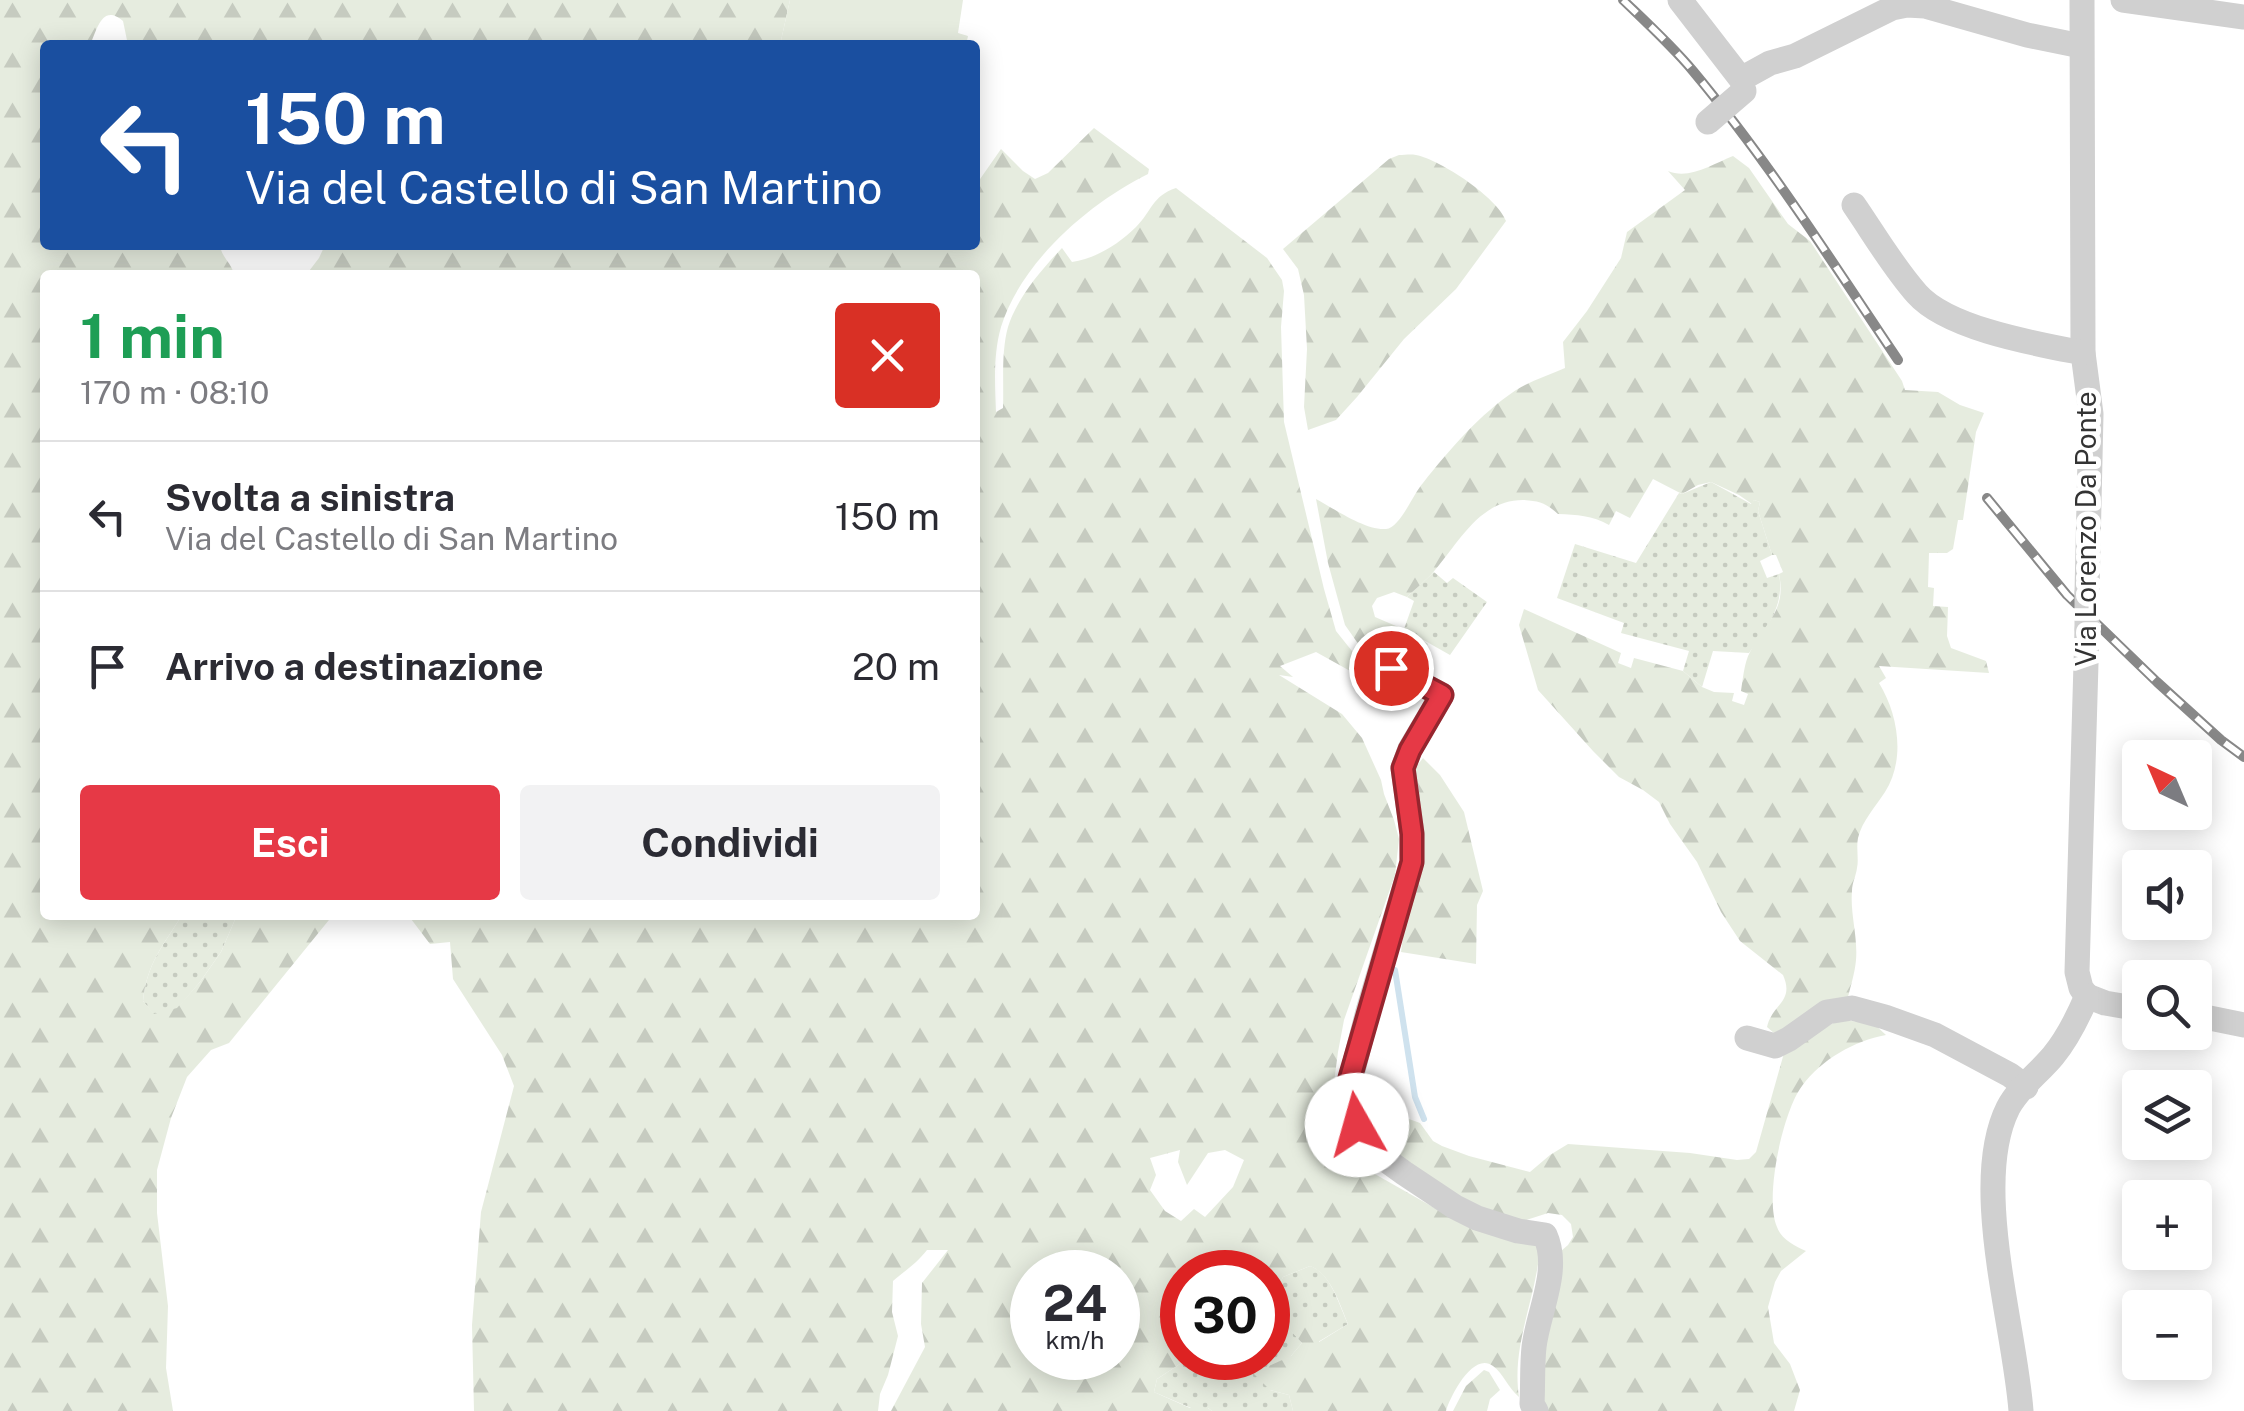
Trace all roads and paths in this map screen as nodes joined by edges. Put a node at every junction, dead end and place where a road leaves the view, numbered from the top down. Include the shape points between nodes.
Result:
1 (1680, 0) edge
2 (2082, 0) edge
3 (2123, 0) edge
4 (2244, 17) edge
5 (2082, 46) junction
6 (1796, 56) junction
7 (1704, 124) dead end
8 (1854, 206) dead end
9 (2083, 352) junction
10 (1391, 668) dead end
11 (2087, 996) junction
12 (2122, 1006) edge
13 (2212, 1018) edge
14 (2244, 1024) edge
15 (1747, 1038) dead end
16 (2026, 1086) junction
17 (1536, 1411) edge
18 (2021, 1411) edge

1 - 6 street via 1741,79
2 - 5 street, Via Lorenzo Da Ponte
3 - 4 street
5 - 6 street via 1907,5
5 - 9 street, Via Lorenzo Da Ponte
6 - 7 street, bridge
8 - 9 street via 1918,296 1948,318
9 - 11 street, Via Lorenzo Da Ponte, bridge via 2091,414 2077,942 2078,978
10 - 17 street via 1442,695 1403,768 1412,862 1350,1078 1351,1098 1368,1146 1392,1164 1478,1218 1544,1235 1549,1282 1534,1344
11 - 12 street
11 - 16 street via 2062,1044
13 - 14 street
15 - 16 street via 1775,1046 1828,1012 1852,1008 1934,1035
16 - 18 street via 1998,1133 1994,1203

